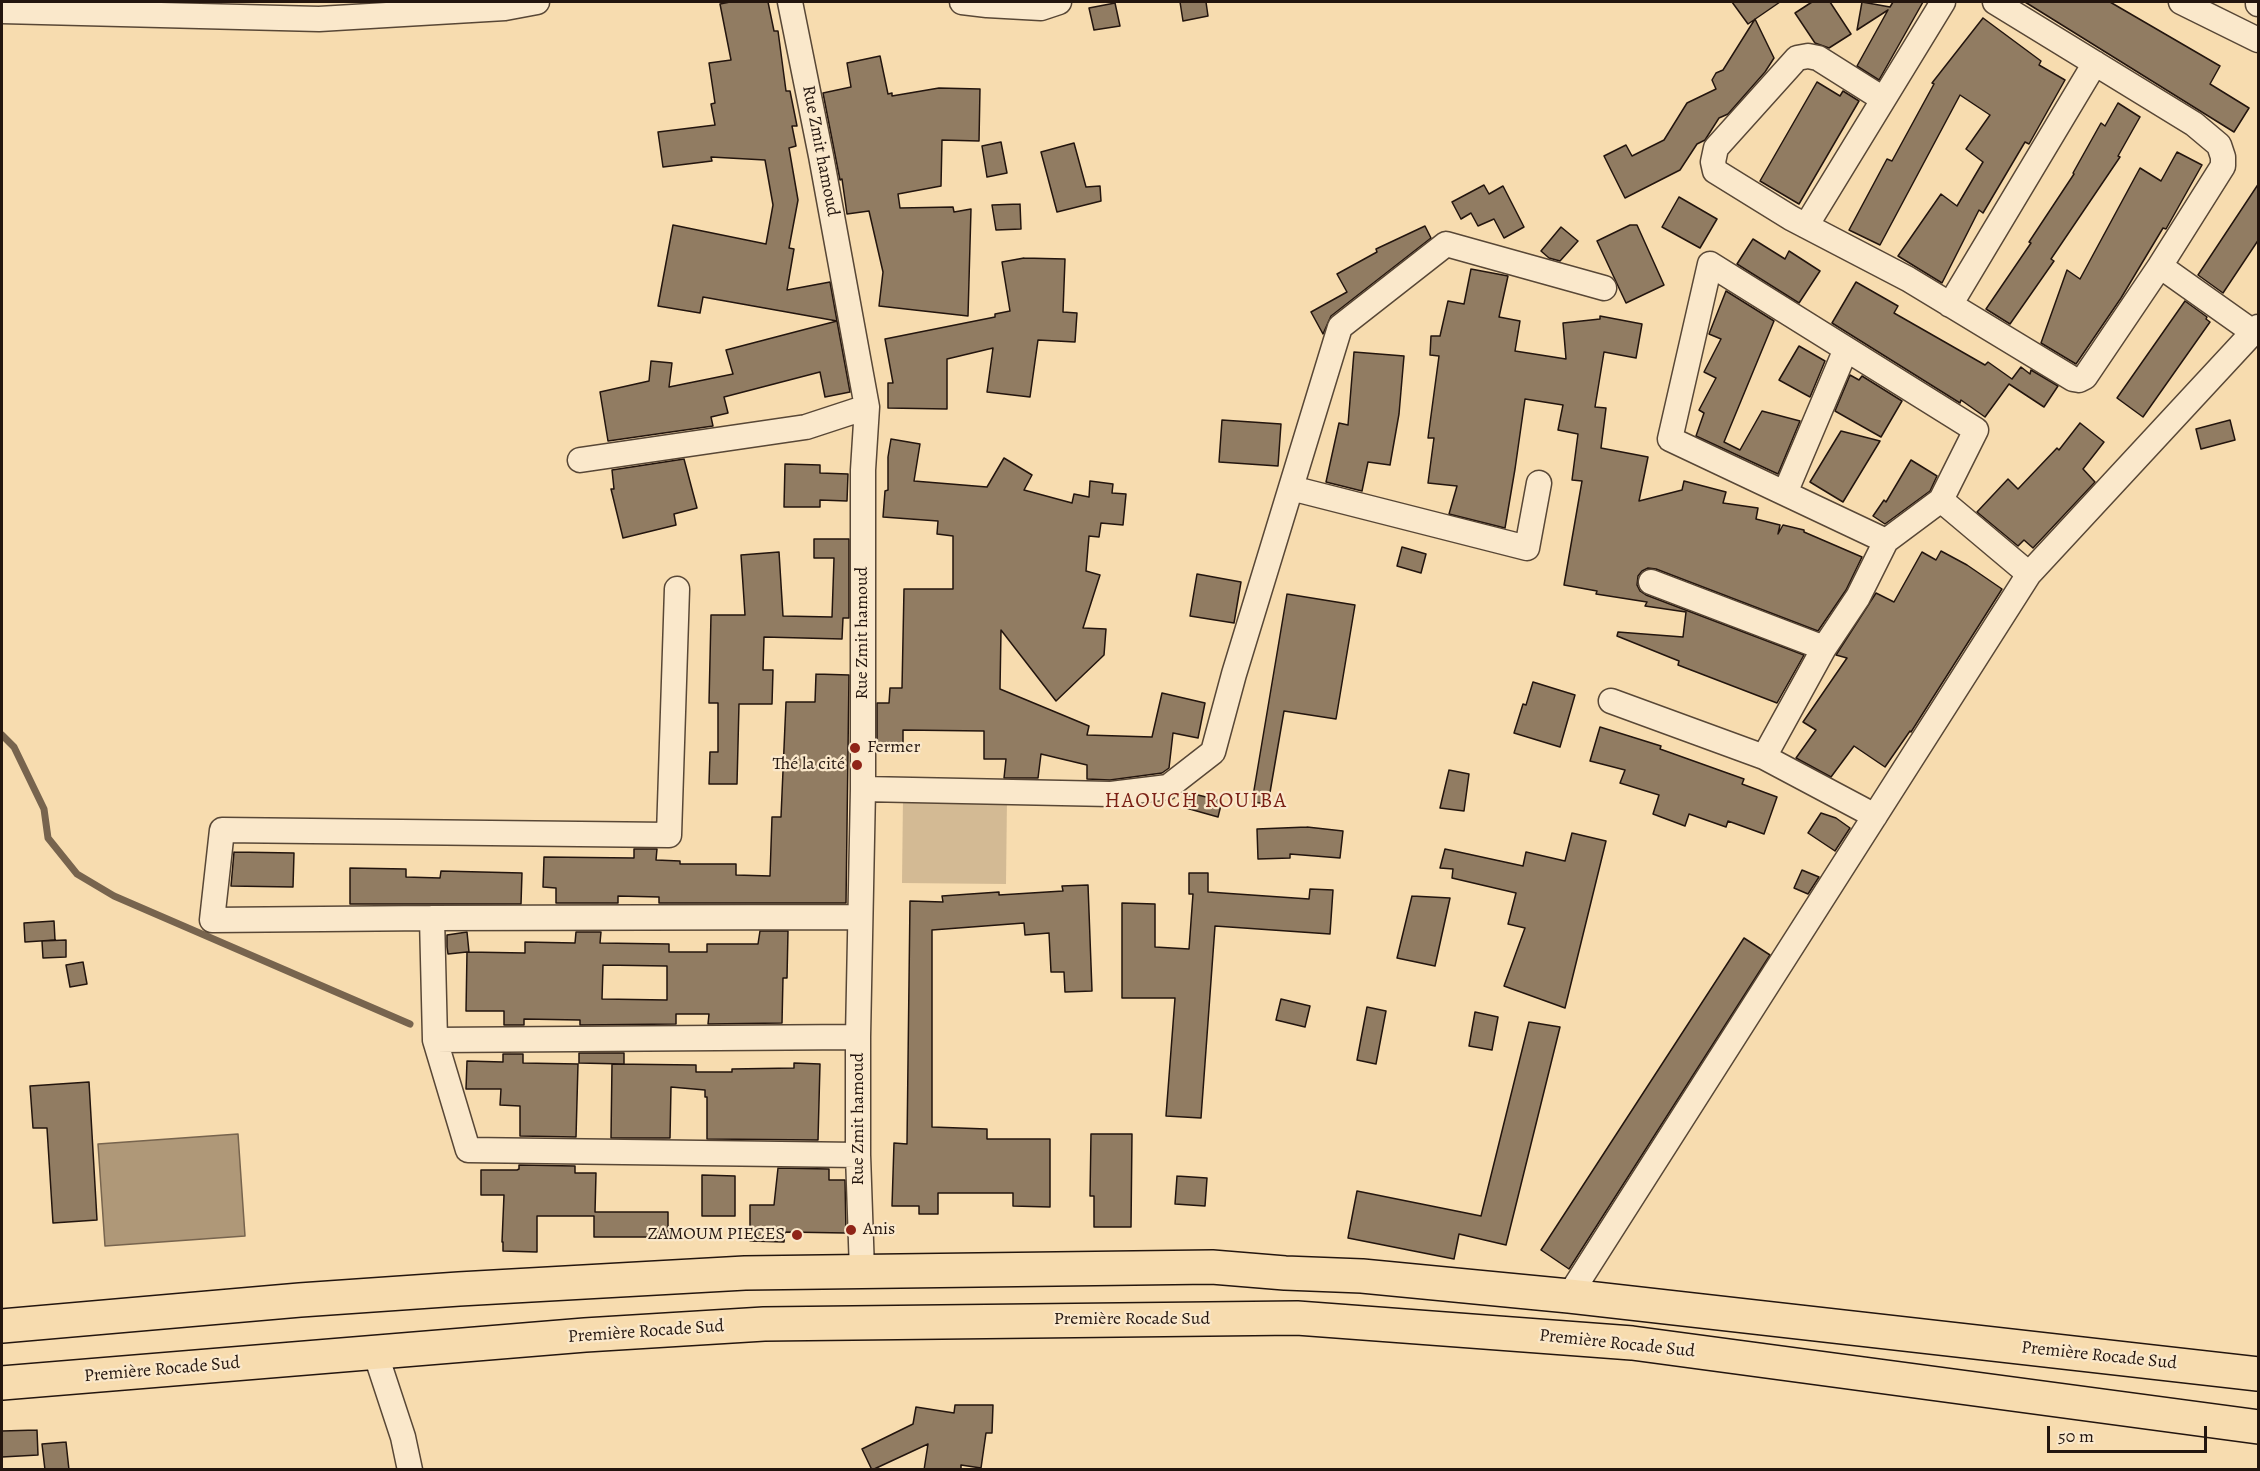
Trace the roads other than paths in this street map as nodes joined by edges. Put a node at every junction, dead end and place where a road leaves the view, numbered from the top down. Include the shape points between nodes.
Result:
1 (537, 2) edge
2 (793, 2) edge
3 (962, 2) edge
4 (1059, 2) edge
5 (1943, 2) edge
6 (1995, 2) edge
7 (2181, 2) edge
8 (2, 11) edge
9 (2259, 40) edge
10 (2095, 63) junction
11 (1883, 99) junction
12 (1806, 226) junction
13 (2160, 266) junction
14 (1604, 288) dead end
15 (1950, 305) junction
16 (2256, 329) edge
17 (1846, 349) junction
18 (867, 407) junction
19 (580, 460) dead end
20 (1539, 483) dead end
21 (1291, 488) junction
22 (1785, 493) junction
23 (1941, 500) junction
24 (1886, 541) junction
25 (2029, 574) junction
26 (1651, 582) dead end
27 (677, 589) dead end
28 (1824, 648) junction
29 (1611, 700) dead end
30 (1764, 757) junction
31 (863, 789) junction
32 (1875, 816) junction
33 (860, 917) junction
34 (432, 918) junction
35 (858, 1037) junction
36 (435, 1040) junction
37 (858, 1155) junction
38 (862, 1271) junction
39 (1569, 1296) junction
40 (2, 1326) edge
41 (375, 1352) junction
42 (2259, 1374) edge
43 (2, 1383) edge
44 (2259, 1427) edge
45 (410, 1470) edge

1 - 8 street via 505,8 319,19
2 - 18 street, Rue Zmit hamoud
3 - 4 street via 1041,8
5 - 11 street
6 - 10 street
7 - 9 street
10 - 13 street via 2194,124 2219,145 2223,157 2223,166
10 - 15 street
11 - 12 street
11 - 12 street via 1818,58 1797,58 1716,148 1715,171
12 - 15 street
13 - 15 street via 2085,377 2079,380
13 - 16 street
14 - 21 street via 1446,244 1340,327
16 - 25 street
17 - 22 street
17 - 22 street via 1710,264 1670,439
17 - 23 street via 1976,430
18 - 19 street via 806,428
18 - 31 street, Rue Zmit hamoud via 863,470
20 - 21 street via 1527,548
21 - 31 street via 1213,752 1168,787 1111,794
22 - 24 street
23 - 24 street
23 - 25 street
24 - 28 street via 1858,597
25 - 32 street
26 - 28 street
27 - 34 street via 669,835 222,830 212,920
28 - 30 street
29 - 30 street
30 - 32 street
31 - 33 street, Rue Zmit hamoud
32 - 39 street
33 - 34 street
33 - 35 street, Rue Zmit hamoud
34 - 36 street
35 - 36 street
35 - 37 street, Rue Zmit hamoud
36 - 37 street via 468,1150
37 - 38 street, Rue Zmit hamoud
38 - 39 highway, Première Rocade Sud via 1212,1267 1362,1276
38 - 40 highway, Première Rocade Sud via 506,1286
39 - 42 highway, Première Rocade Sud
41 - 43 highway, Première Rocade Sud
41 - 44 highway, Première Rocade Sud via 764,1324 1297,1318 1632,1343
41 - 45 street

